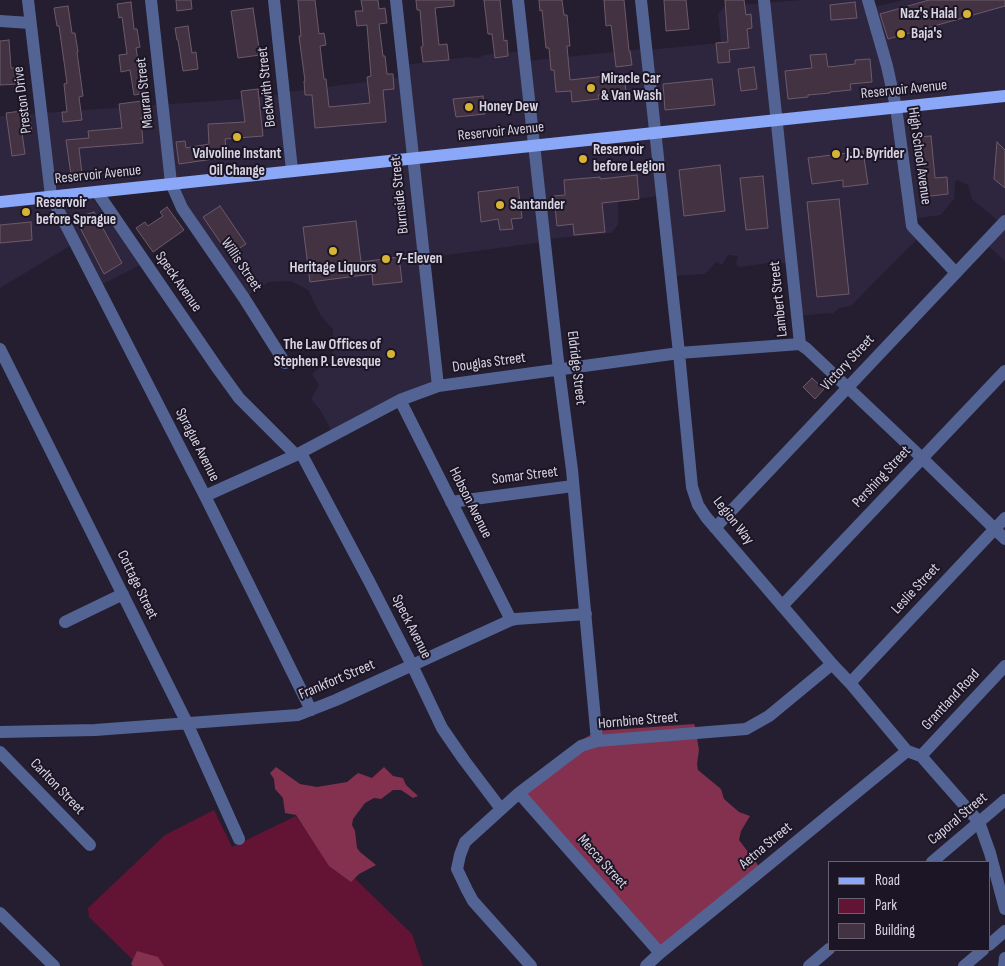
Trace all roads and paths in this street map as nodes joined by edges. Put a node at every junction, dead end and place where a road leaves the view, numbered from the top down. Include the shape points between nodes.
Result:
1 (28, 0) edge
2 (151, 0) edge
3 (274, 0) edge
4 (396, 0) edge
5 (518, 0) edge
6 (641, 0) edge
7 (764, 0) edge
8 (868, 0) edge
9 (0, 21) edge
10 (30, 23) junction
11 (1005, 96) edge
12 (896, 107) junction
13 (777, 120) junction
14 (655, 132) junction
15 (534, 145) junction
16 (413, 158) junction
17 (292, 170) junction
18 (171, 183) junction
19 (97, 192) junction
20 (51, 196) junction
21 (0, 202) edge
22 (1005, 221) edge
23 (956, 273) junction
24 (800, 344) junction
25 (0, 349) edge
26 (679, 353) junction
27 (285, 363) dead end
28 (559, 370) junction
29 (1005, 371) edge
30 (438, 386) junction
31 (848, 388) junction
32 (400, 400) junction
33 (298, 454) junction
34 (922, 458) junction
35 (573, 486) junction
36 (205, 496) junction
37 (451, 502) junction
38 (1005, 518) edge
39 (715, 528) junction
40 (995, 529) junction
41 (1005, 539) edge
42 (123, 594) junction
43 (782, 606) junction
44 (586, 614) junction
45 (510, 620) junction
46 (65, 622) dead end
47 (832, 664) junction
48 (412, 665) junction
49 (1005, 666) edge
50 (850, 683) junction
51 (311, 710) junction
52 (187, 723) junction
53 (0, 732) edge
54 (597, 741) junction
55 (907, 751) junction
56 (0, 752) edge
57 (921, 756) junction
58 (519, 794) junction
59 (1005, 800) edge
60 (502, 809) junction
61 (979, 822) junction
62 (238, 839) dead end
63 (90, 845) dead end
64 (933, 861) edge
65 (1005, 909) edge
66 (0, 913) edge
67 (1005, 931) edge
68 (990, 944) edge
69 (828, 950) edge
70 (982, 951) edge
71 (660, 953) junction
72 (1005, 958) edge
73 (54, 966) edge
74 (531, 966) edge
75 (646, 966) edge
76 (809, 966) edge
77 (964, 966) edge
78 (1004, 966) edge

1 - 10 street, Preston Drive
2 - 18 street, Mauran Street
3 - 17 street, Beckwith Street
4 - 16 street, Burnside Street
5 - 15 street, Eldridge Street
6 - 14 street, Legion Way
7 - 13 street, Lambert Street
8 - 12 street, High School Avenue
9 - 10 street
10 - 20 street, Preston Drive
11 - 12 main road, Reservoir Avenue
12 - 13 main road, Reservoir Avenue
12 - 23 street, High School Avenue via 912,226
13 - 14 main road, Reservoir Avenue
13 - 24 street, Lambert Street
14 - 15 main road, Reservoir Avenue
14 - 26 street, Legion Way
15 - 16 main road, Reservoir Avenue
15 - 28 street, Eldridge Street
16 - 17 main road, Reservoir Avenue
16 - 30 street, Burnside Street
17 - 18 main road, Reservoir Avenue
18 - 19 main road, Reservoir Avenue
18 - 27 street, Willis Street via 182,208
19 - 20 main road, Reservoir Avenue
19 - 33 street, Speck Avenue via 239,398
20 - 21 main road, Reservoir Avenue
20 - 36 street, Sprague Avenue
22 - 23 street, Victory Street
23 - 31 street, Victory Street
24 - 26 street, Douglas Street
24 - 31 street, Lambert Street
25 - 42 street, Cottage Street
26 - 28 street, Douglas Street
26 - 39 street, Legion Way via 692,487 698,505
28 - 30 street, Douglas Street
28 - 35 street, Eldridge Street
29 - 34 street, Pershing Street
30 - 32 street, Douglas Street
31 - 34 street, Lambert Street
31 - 39 street, Victory Street
32 - 33 street, Douglas Street
32 - 37 street, Hobson Avenue
33 - 36 street, Douglas Street
33 - 48 street, Speck Avenue via 337,519
34 - 40 street, Lambert Street
34 - 43 street, Pershing Street
35 - 37 street, Somar Street
35 - 44 street, Eldridge Street
36 - 51 street, Sprague Avenue
37 - 45 street, Hobson Avenue
38 - 40 street, Leslie Street
39 - 43 street, Legion Way
40 - 41 street, Lambert Street
40 - 50 street, Leslie Street
42 - 46 street
42 - 52 street, Cottage Street
43 - 47 street, Legion Way
44 - 45 street, Frankfort Street
44 - 54 street, Eldridge Street
45 - 48 street, Frankfort Street
47 - 50 street, Legion Way
47 - 54 street, Hornbine Street via 769,716 746,729
48 - 51 street, Frankfort Street
48 - 60 street, Speck Avenue via 442,728
49 - 57 street, Grantland Road
50 - 55 street, Legion Way
51 - 52 street, Frankfort Street via 298,715
52 - 53 street, Frankfort Street via 95,730
52 - 62 street, Cottage Street
54 - 58 street, Hornbine Street via 581,746
55 - 57 street
55 - 71 street, Aetna Street
56 - 63 street, Carlton Street
57 - 61 street
58 - 60 street, Hornbine Street
58 - 71 street, Mecca Street
59 - 61 street, Caporal Street
60 - 74 street, Hornbine Street via 464,842 457,870 473,901
61 - 64 street, Caporal Street
61 - 65 street
66 - 73 street
67 - 68 street
69 - 76 street
70 - 77 street
71 - 75 street, Aetna Street
72 - 78 street

